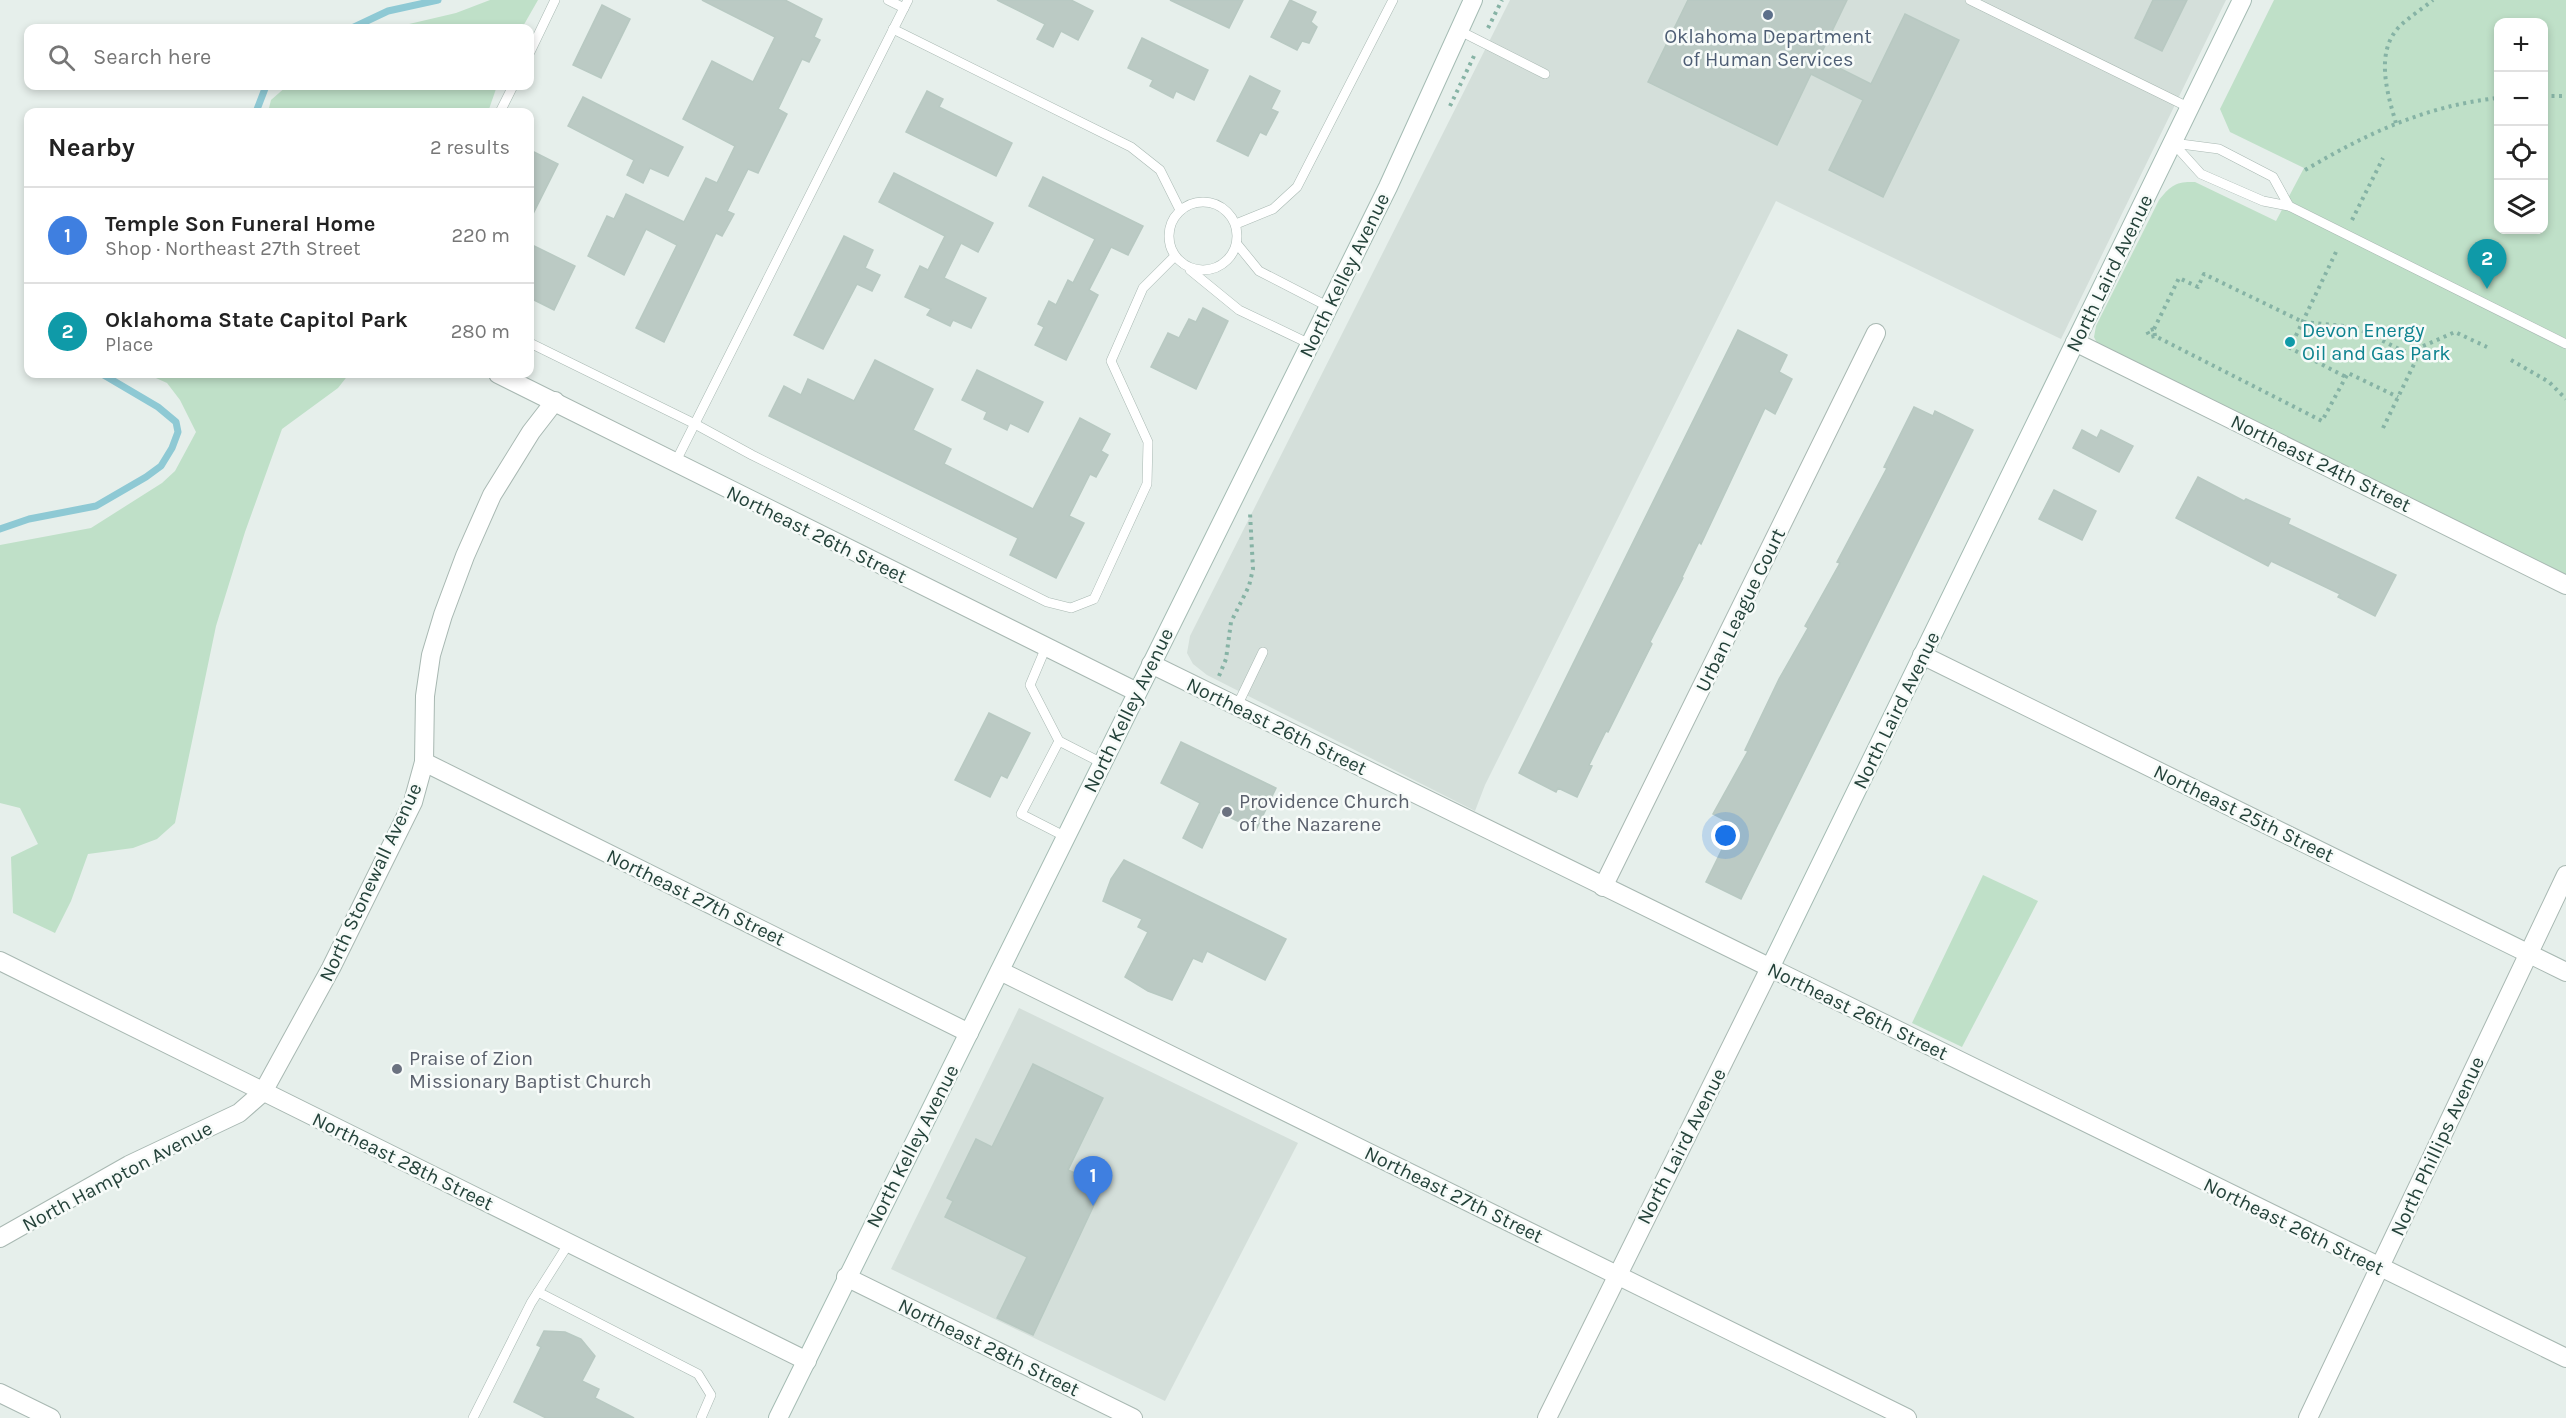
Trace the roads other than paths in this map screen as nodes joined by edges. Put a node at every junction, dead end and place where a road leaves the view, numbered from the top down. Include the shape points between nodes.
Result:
1 (555, 0) edge
2 (888, 0) edge
3 (1394, 0) edge
4 (1473, 0) edge
5 (1970, 0) edge
6 (2239, 1) edge
7 (906, 4) edge
8 (894, 29) junction
9 (1458, 30) junction
10 (534, 44) edge
11 (1545, 74) dead end
12 (511, 90) edge
13 (502, 108) edge
14 (2190, 108) junction
15 (2173, 143) junction
16 (2289, 206) junction
17 (1180, 210) junction
18 (1236, 224) junction
19 (1237, 244) junction
20 (1175, 256) junction
21 (1186, 266) junction
22 (1329, 307) junction
23 (1876, 333) dead end
24 (2075, 342) junction
25 (1310, 344) junction
26 (2566, 344) edge
27 (534, 345) edge
28 (506, 378) edge
29 (555, 401) junction
30 (695, 424) junction
31 (675, 463) junction
32 (2566, 585) edge
33 (1046, 647) junction
34 (1263, 652) dead end
35 (1922, 655) junction
36 (1151, 664) junction
37 (1137, 692) junction
38 (1238, 706) junction
39 (1059, 741) junction
40 (424, 762) junction
41 (1102, 763) junction
42 (1066, 837) junction
43 (2566, 875) edge
44 (1603, 887) junction
45 (2528, 953) junction
46 (0, 961) edge
47 (1770, 968) junction
48 (1000, 971) junction
49 (2566, 972) edge
50 (969, 1033) junction
51 (263, 1092) junction
52 (0, 1238) edge
53 (569, 1243) junction
54 (2379, 1268) junction
55 (1617, 1275) junction
56 (846, 1276) junction
57 (538, 1292) junction
58 (2566, 1358) edge
59 (807, 1361) junction
60 (0, 1392) edge
61 (51, 1418) edge
62 (473, 1418) edge
63 (701, 1418) edge
64 (778, 1418) edge
65 (1133, 1418) edge
66 (1547, 1418) edge
67 (1907, 1418) edge
68 (2308, 1418) edge

1 - 10 lane
2 - 7 lane
3 - 18 lane via 1297,187 1273,209
4 - 9 street, North Kelley Avenue
5 - 14 lane
6 - 14 street, North Laird Avenue
7 - 8 lane
8 - 17 lane via 1131,147 1160,170
8 - 30 lane
9 - 11 lane
9 - 22 street, North Kelley Avenue
12 - 13 lane
14 - 15 street, North Laird Avenue
15 - 16 lane via 2201,174 2263,201
15 - 16 lane via 2219,148 2273,177
15 - 24 street, North Laird Avenue
16 - 26 lane
17 - 18 lane via 1190,204 1212,202 1230,214
17 - 20 lane via 1169,229 1168,239
18 - 19 lane
19 - 21 lane via 1226,262 1217,267 1196,270
19 - 22 lane via 1259,271
20 - 21 lane
20 - 30 lane via 1143,288 1112,361 1148,442 1148,484 1094,599 1071,608 1047,602
21 - 25 lane via 1239,310
22 - 25 street, North Kelley Avenue
23 - 44 street, Urban League Court
24 - 32 street, Northeast 24th Street
24 - 35 street, North Laird Avenue
25 - 36 street, North Kelley Avenue
27 - 30 lane
28 - 29 street, Northeast 26th Street
29 - 31 street, Northeast 26th Street
29 - 40 street, North Stonewall Avenue via 492,495 454,585 431,656 424,696
30 - 31 lane
31 - 33 street, Northeast 26th Street
33 - 37 street, Northeast 26th Street
33 - 39 lane via 1030,685
34 - 38 lane
35 - 45 street, Northeast 25th Street
35 - 47 street, North Laird Avenue
36 - 37 street, North Kelley Avenue
36 - 38 street, Northeast 26th Street
37 - 41 street, North Kelley Avenue
38 - 44 street, Northeast 26th Street
39 - 41 lane
39 - 42 lane via 1021,814
40 - 50 street, Northeast 27th Street
40 - 51 street, North Stonewall Avenue via 403,823 332,968
41 - 42 street, North Kelley Avenue
42 - 48 street, North Kelley Avenue
43 - 45 street, North Phillips Avenue
44 - 47 street, Northeast 26th Street
45 - 49 street, Northeast 25th Street
45 - 54 street, North Phillips Avenue
46 - 51 street, Northeast 28th Street
47 - 54 street, Northeast 26th Street
47 - 55 street, North Laird Avenue
48 - 50 street, North Kelley Avenue
48 - 55 street, Northeast 27th Street
50 - 56 street, North Kelley Avenue
51 - 52 street, North Hampton Avenue via 239,1113 129,1165
51 - 53 street, Northeast 28th Street
53 - 57 lane
53 - 59 street, Northeast 28th Street
54 - 58 street, Northeast 26th Street
54 - 68 street, North Phillips Avenue
55 - 66 street, North Laird Avenue
55 - 67 street, Northeast 27th Street
56 - 59 street, North Kelley Avenue
56 - 65 street, Northeast 28th Street
57 - 62 lane
57 - 63 lane via 699,1374 711,1395
59 - 64 street, North Kelley Avenue
60 - 61 street

